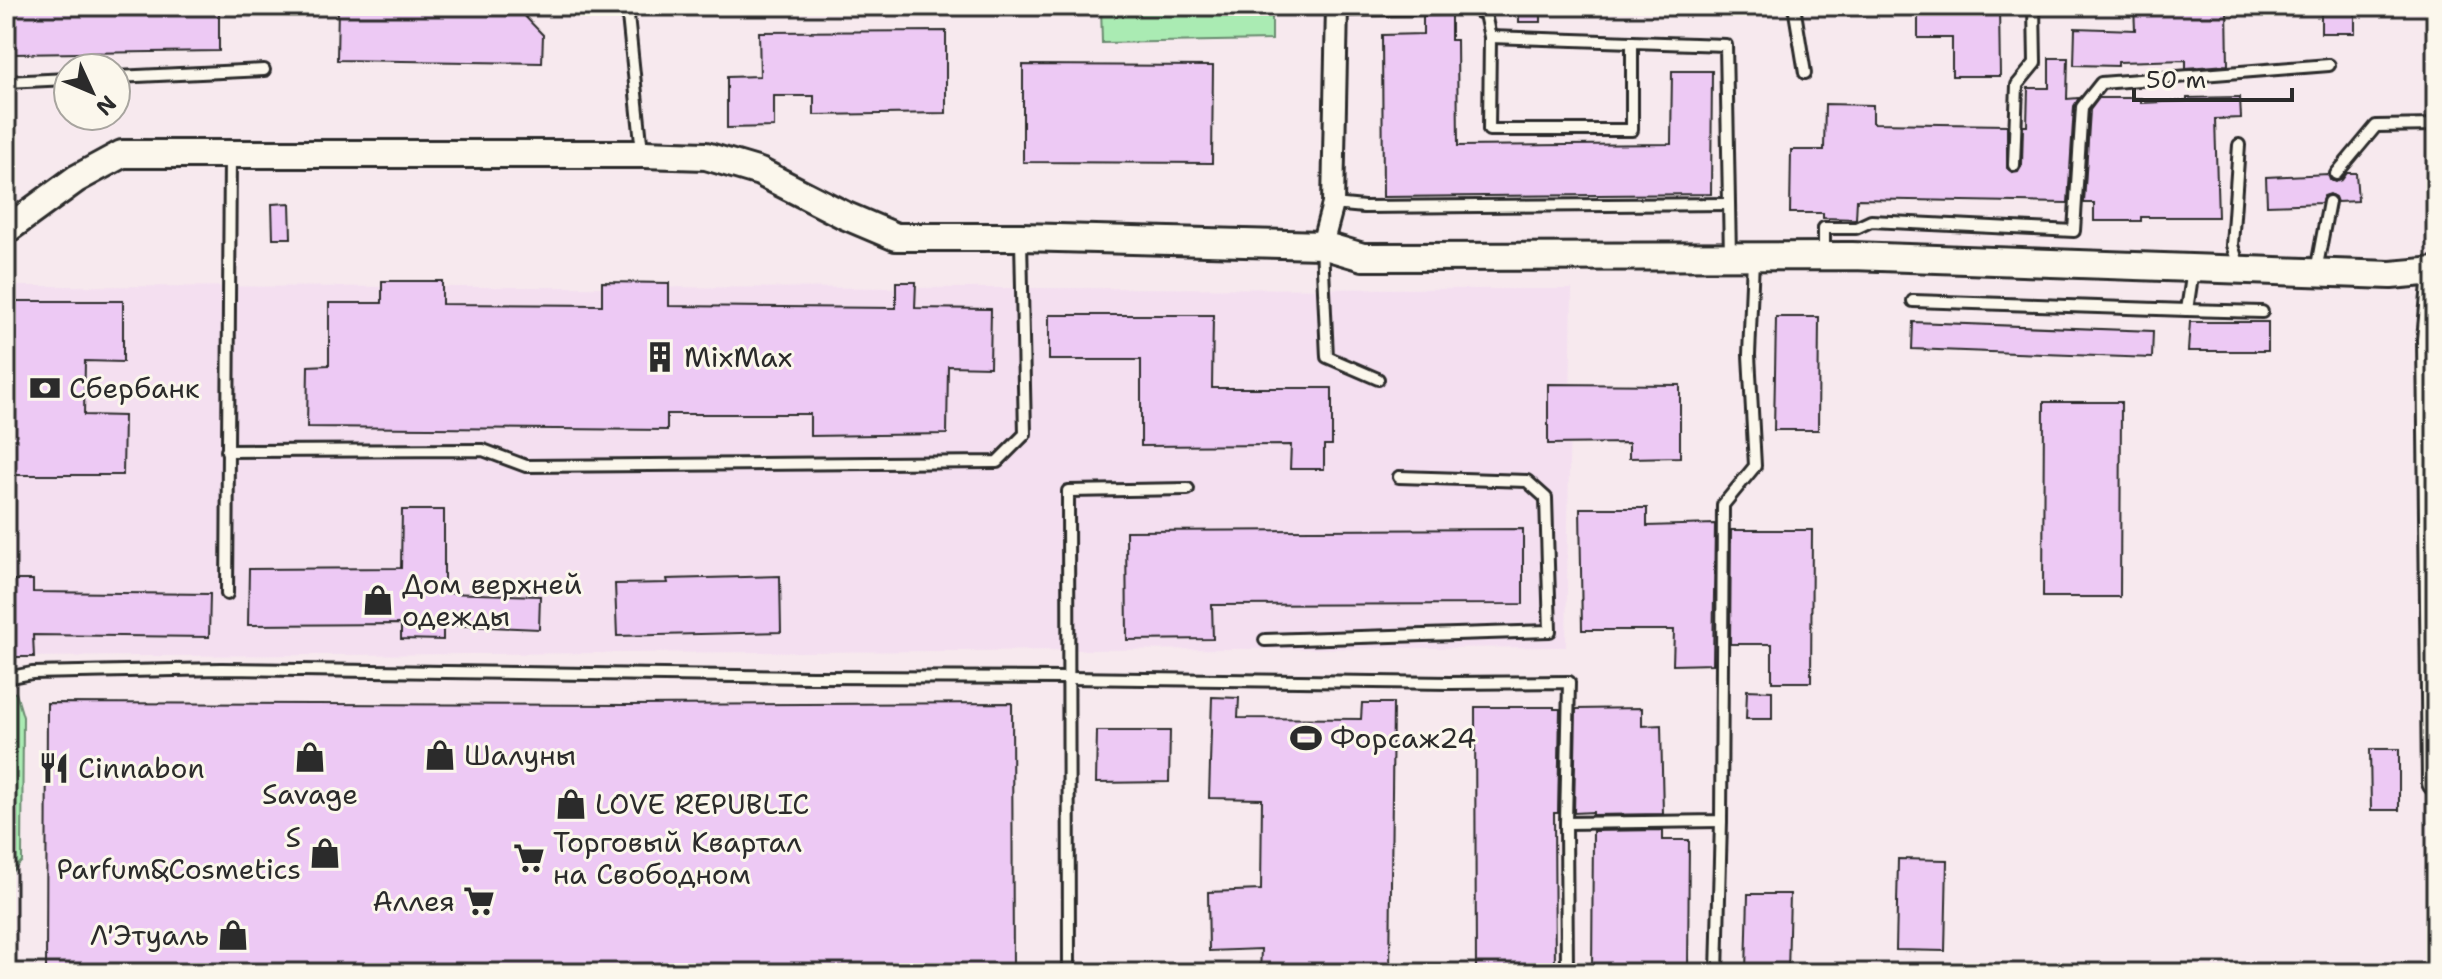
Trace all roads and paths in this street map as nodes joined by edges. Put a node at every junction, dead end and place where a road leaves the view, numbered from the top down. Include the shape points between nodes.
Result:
1 (627, 6) edge
2 (1794, 6) edge
3 (2034, 6) edge
4 (1337, 8) edge
5 (1490, 37) junction
6 (1632, 42) junction
7 (2329, 65) dead end
8 (264, 70) dead end
9 (1805, 73) dead end
10 (132, 76) edge
11 (52, 80) edge
12 (6, 82) edge
13 (2436, 125) edge
14 (2239, 145) dead end
15 (230, 153) junction
16 (643, 154) junction
17 (2014, 165) dead end
18 (2336, 174) dead end
19 (2329, 202) dead end
20 (1333, 204) junction
21 (1728, 204) junction
22 (6, 230) edge
23 (1021, 237) junction
24 (1322, 245) junction
25 (1824, 255) junction
26 (1741, 257) junction
27 (2193, 270) junction
28 (2240, 270) junction
29 (2436, 271) edge
30 (2316, 272) junction
31 (2436, 284) edge
32 (1913, 301) dead end
33 (2187, 310) junction
34 (2262, 312) dead end
35 (1378, 379) dead end
36 (227, 451) junction
37 (1399, 477) dead end
38 (1188, 489) dead end
39 (227, 594) dead end
40 (1265, 640) dead end
41 (6, 678) edge
42 (1067, 678) junction
43 (2436, 751) edge
44 (2436, 782) edge
45 (1721, 821) junction
46 (1566, 823) junction
47 (1069, 973) edge
48 (1567, 973) edge
49 (1717, 973) edge

1 - 16 lane
2 - 9 lane
3 - 17 lane via 2035,63 2017,85
4 - 5 lane via 1468,7 1485,14
4 - 20 street
5 - 6 lane
5 - 6 lane via 1489,130 1632,130
6 - 21 lane via 1726,45
7 - 25 lane via 2101,83 2082,107 2074,231 1871,221 1856,228 1824,228
8 - 10 lane
11 - 12 lane
13 - 18 lane via 2376,126
14 - 28 lane via 2232,245
15 - 16 street
15 - 22 street via 122,154 76,179
15 - 36 lane
16 - 23 street via 706,156 760,172 896,237
19 - 30 lane
20 - 21 lane
20 - 24 street
21 - 26 lane
23 - 24 street
23 - 36 lane via 1025,434 997,462 526,466 483,450
24 - 26 street via 1363,257
24 - 35 lane via 1327,357
25 - 26 street
25 - 27 street
26 - 45 lane via 1755,466 1723,505
27 - 28 street
27 - 33 lane
28 - 30 street
29 - 30 street
31 - 43 street via 2431,340
32 - 33 lane
33 - 34 lane
36 - 39 lane
37 - 40 lane via 1527,481 1546,498 1550,631
38 - 42 lane via 1068,491
41 - 42 lane via 221,669
42 - 46 lane via 1569,682
42 - 47 lane
43 - 44 street
45 - 46 lane
45 - 49 lane
46 - 48 lane

